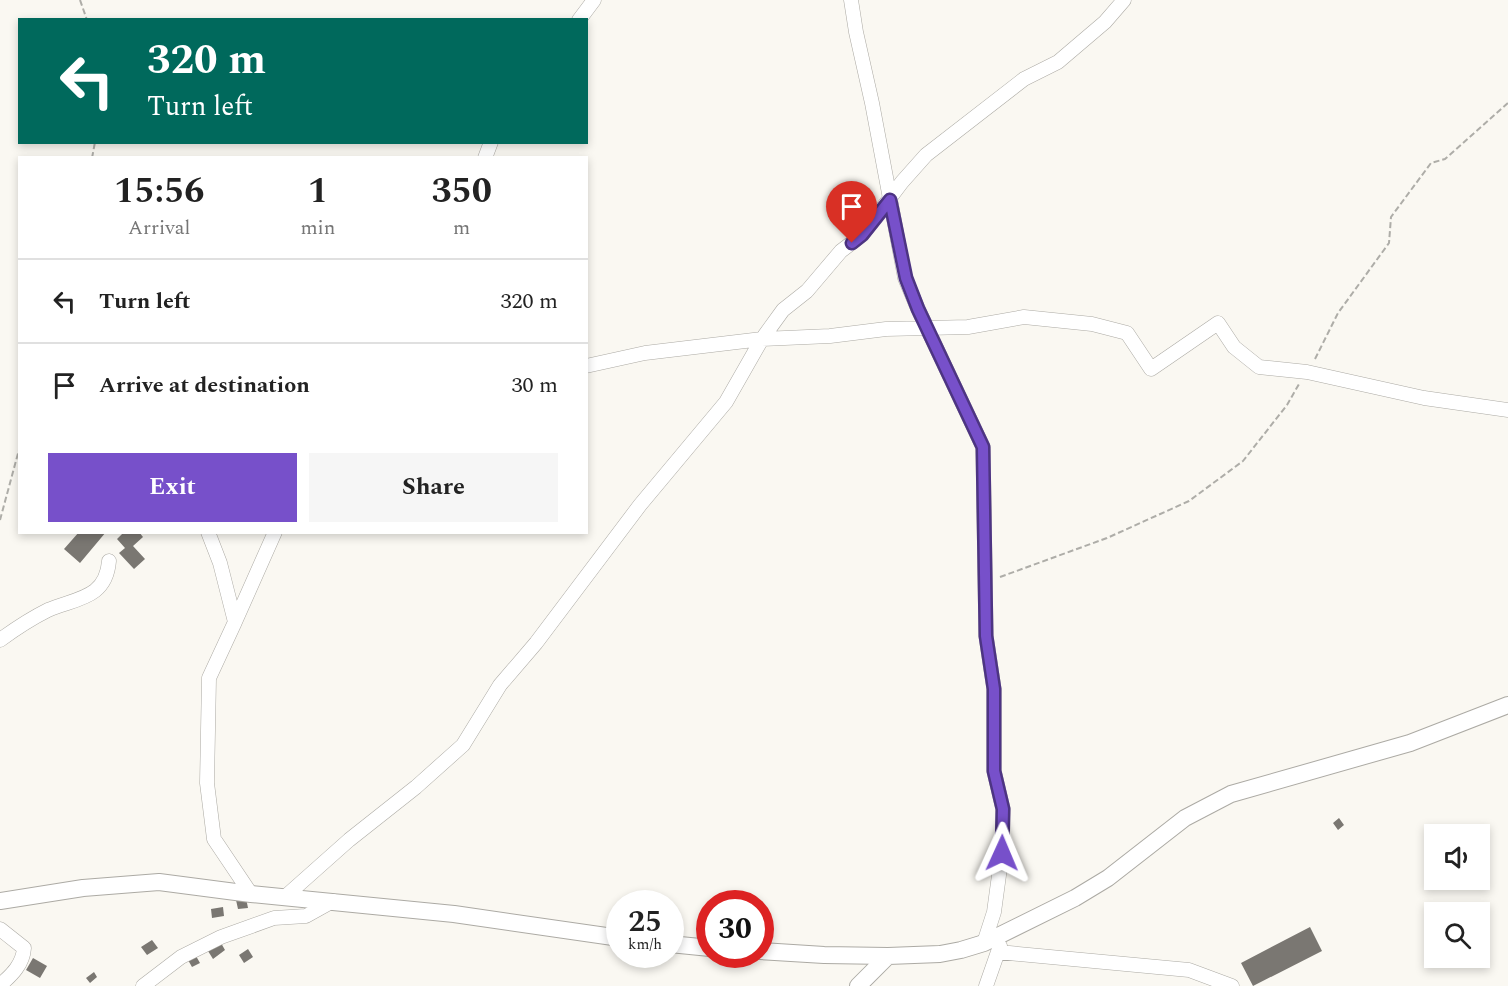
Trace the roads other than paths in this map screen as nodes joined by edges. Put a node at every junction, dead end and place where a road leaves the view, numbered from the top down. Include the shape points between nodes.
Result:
1 (594, 0) edge
2 (851, 0) edge
3 (1124, 0) edge
4 (580, 18) edge
5 (890, 200) junction
6 (928, 328) junction
7 (762, 339) junction
8 (588, 366) edge
9 (1508, 410) edge
10 (209, 534) edge
11 (274, 534) edge
12 (109, 561) dead end
13 (235, 622) junction
14 (0, 640) edge
15 (1508, 705) edge
16 (251, 894) junction
17 (286, 896) junction
18 (0, 901) edge
19 (333, 901) junction
20 (0, 929) edge
21 (606, 936) edge
22 (991, 947) junction
23 (774, 952) edge
24 (888, 956) junction
25 (0, 985) edge
26 (143, 986) edge
27 (858, 986) edge
28 (986, 986) edge
29 (1232, 986) edge

1 - 4 street
2 - 5 street
3 - 5 street via 1105,22 1058,62 1024,79 926,155
5 - 6 street via 906,278
5 - 7 street via 862,235 841,250 807,291 783,310
6 - 7 street
6 - 9 street via 968,327 1024,318 1092,324 1127,333 1151,369 1218,323 1234,347 1259,367 1306,372 1424,398
6 - 22 street via 983,447 986,636 994,689 994,771 1003,809
7 - 8 street via 645,353
7 - 17 street via 726,402 500,685 463,745
10 - 13 street
11 - 13 street
12 - 14 street via 108,573 86,598 48,610
13 - 16 street via 209,678 207,783 214,839
15 - 22 street via 1410,743 1231,794 1185,818 1108,878 1004,934
16 - 17 street
16 - 18 street via 159,882 83,888
17 - 19 street
19 - 21 street
19 - 26 street via 306,916 274,918 221,937 181,957
20 - 25 street via 24,948 12,974
22 - 24 street
22 - 28 street
22 - 29 street via 1189,970
23 - 24 street
24 - 27 street

